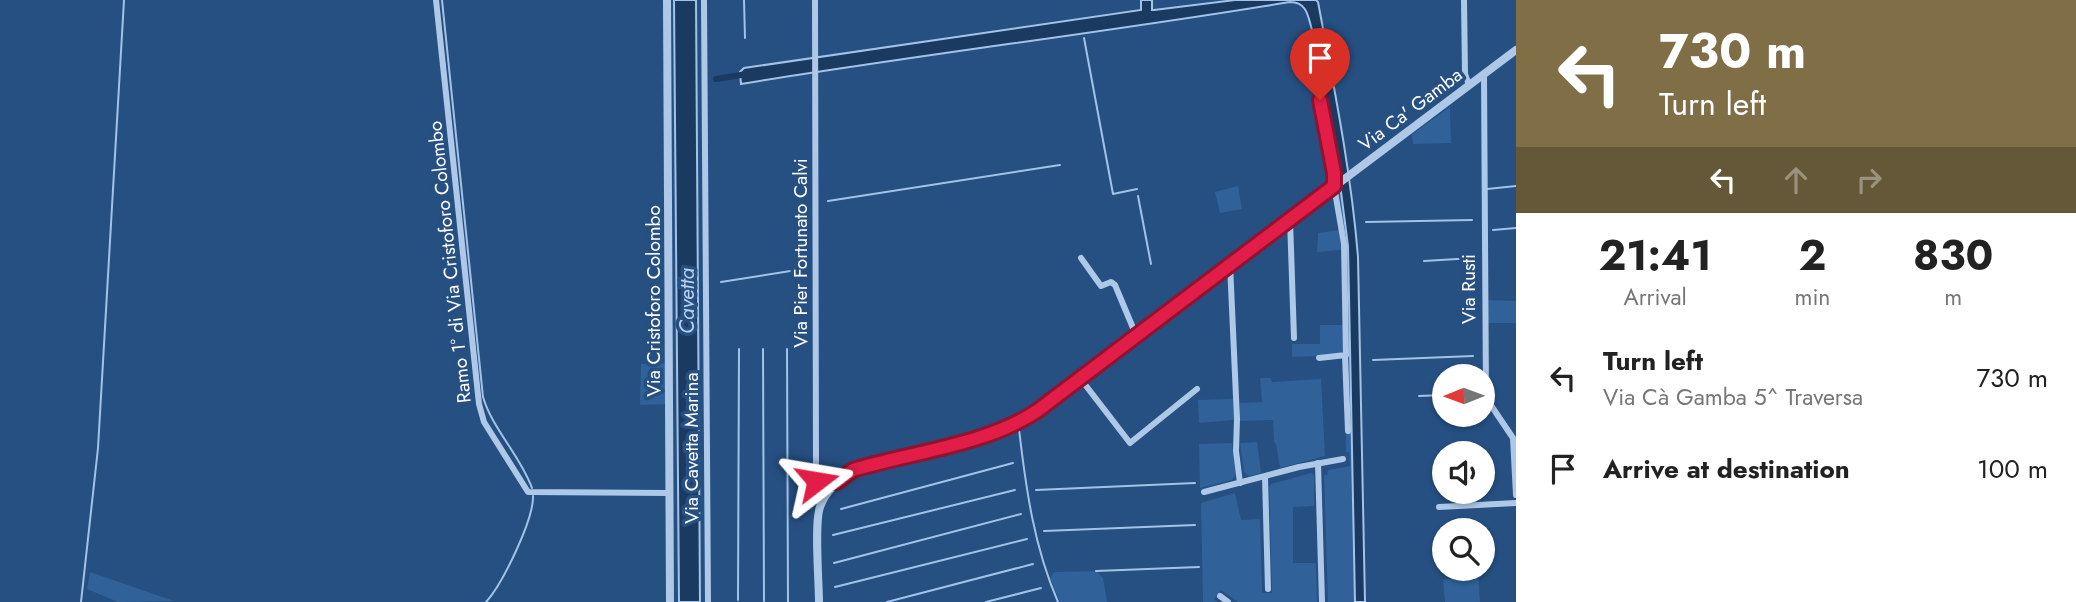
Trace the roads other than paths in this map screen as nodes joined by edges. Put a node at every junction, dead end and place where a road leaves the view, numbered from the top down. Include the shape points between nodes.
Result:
1 (436, 0) edge
2 (667, 0) edge
3 (704, 0) edge
4 (815, 0) edge
5 (1464, 0) edge
6 (1516, 50) edge
7 (1311, 51) dead end
8 (1483, 75) junction
9 (1472, 83) junction
10 (1337, 184) junction
11 (1290, 219) junction
12 (1081, 258) dead end
13 (1230, 264) junction
14 (1136, 335) junction
15 (1294, 338) dead end
16 (1345, 356) junction
17 (1319, 358) dead end
18 (1080, 378) junction
19 (1197, 389) dead end
20 (1348, 431) dead end
21 (1343, 459) dead end
22 (1318, 463) junction
23 (1265, 477) junction
24 (817, 481) junction
25 (837, 482) junction
26 (1240, 483) junction
27 (1205, 492) dead end
28 (670, 493) junction
29 (1516, 495) edge
30 (1516, 503) edge
31 (820, 506) junction
32 (1439, 507) dead end
33 (1268, 589) dead end
34 (1220, 596) dead end
35 (670, 602) edge
36 (708, 602) edge
37 (819, 602) edge
38 (1228, 602) edge
39 (1322, 602) edge

1 - 28 street, Ramo 1° di Via Cristoforo Colombo via 484,422 528,492
2 - 28 street, Via Cristoforo Colombo
3 - 36 street, Via Cavetta Marina
4 - 24 street, Via Pier Fortunato Calvi
5 - 9 street via 1465,65
6 - 8 street, Via Ca' Gamba
7 - 10 street
8 - 9 street, Via Ca' Gamba
8 - 29 street, Via Rusti via 1485,383 1489,405 1513,438
9 - 10 street, Via Ca' Gamba
10 - 11 street, Via Ca' Gamba
10 - 16 street via 1344,244
11 - 13 street, Via Ca' Gamba
11 - 15 street
12 - 14 street via 1101,286 1114,284
13 - 14 street, Via Ca' Gamba
13 - 26 street
14 - 18 street, Via Ca' Gamba
16 - 17 street
16 - 20 street
18 - 19 street via 1130,443
18 - 25 street, Via Ca' Gamba via 1006,428 853,470
21 - 22 street
22 - 23 street
22 - 39 street
23 - 26 street
23 - 33 street
24 - 25 street
24 - 31 street, Via Pier Fortunato Calvi
25 - 31 street, Via Ca' Gamba
26 - 27 street
28 - 35 street, Via Cristoforo Colombo
30 - 32 street
31 - 37 street
34 - 38 street

